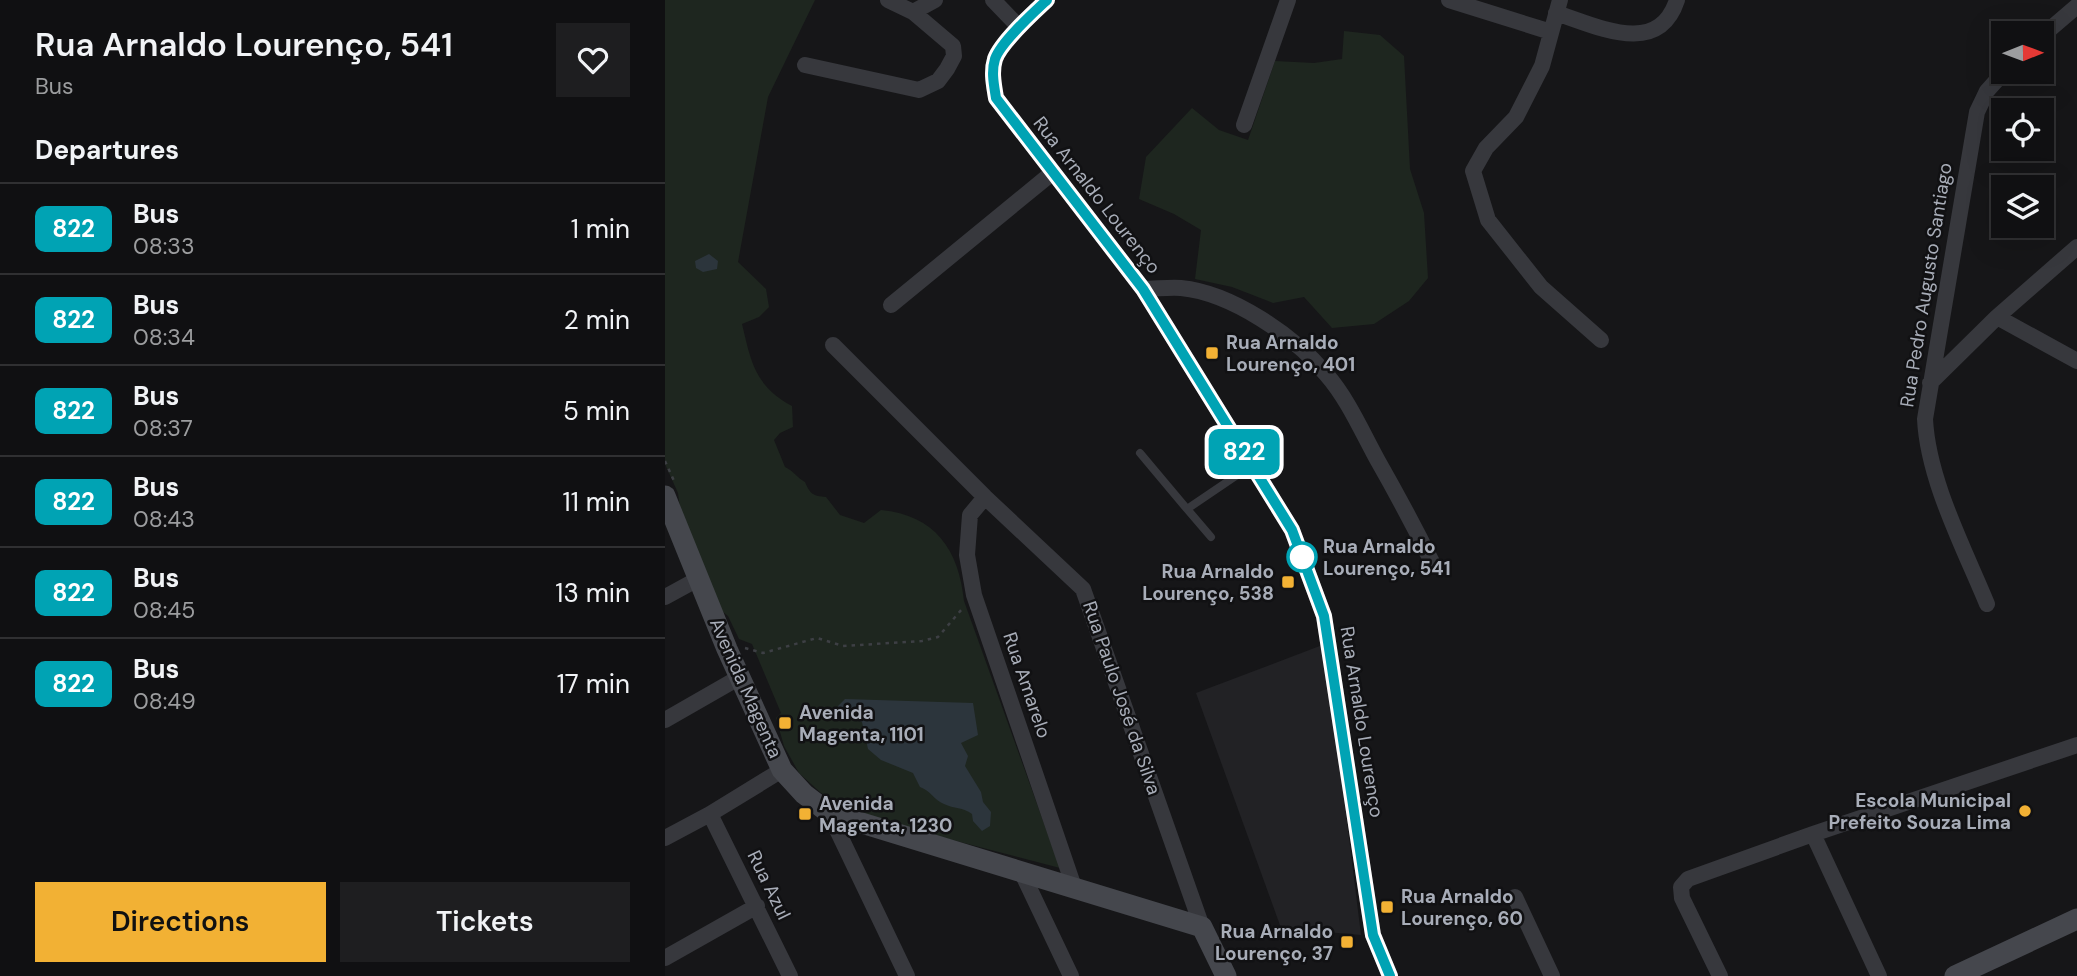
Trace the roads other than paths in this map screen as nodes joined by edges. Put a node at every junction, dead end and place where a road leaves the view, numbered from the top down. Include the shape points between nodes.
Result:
1 (888, 0) edge
2 (935, 0) edge
3 (993, 0) edge
4 (1047, 0) edge
5 (1288, 0) edge
6 (1449, 0) edge
7 (1677, 0) edge
8 (2077, 6) edge
9 (1558, 7) edge
10 (913, 12) junction
11 (2055, 25) edge
12 (1019, 27) junction
13 (1551, 32) junction
14 (805, 65) dead end
15 (1993, 84) edge
16 (1244, 125) dead end
17 (1052, 173) junction
18 (2077, 247) edge
19 (1143, 289) junction
20 (891, 305) dead end
21 (1997, 317) junction
22 (1601, 340) dead end
23 (833, 345) dead end
24 (2077, 361) edge
25 (1930, 383) junction
26 (1140, 453) dead end
27 (1252, 465) junction
28 (671, 491) edge
29 (985, 497) junction
30 (1187, 509) junction
31 (1211, 537) dead end
32 (1434, 566) dead end
33 (698, 579) junction
34 (665, 597) edge
35 (1987, 604) dead end
36 (740, 677) junction
37 (665, 720) edge
38 (2077, 745) edge
39 (782, 770) junction
40 (829, 813) junction
41 (710, 814) junction
42 (1813, 834) junction
43 (665, 838) edge
44 (1022, 873) junction
45 (1074, 887) junction
46 (1515, 897) dead end
47 (757, 906) junction
48 (2077, 919) edge
49 (1202, 928) junction
50 (665, 958) edge
51 (790, 976) edge
52 (907, 976) edge
53 (1071, 976) edge
54 (1226, 976) edge
55 (1390, 976) edge
56 (1552, 976) edge
57 (1720, 976) edge
58 (1879, 976) edge
59 (1955, 976) edge

1 - 10 street
2 - 10 street
3 - 12 street
4 - 12 street, Rua Arnaldo Lourenço
5 - 16 street
6 - 13 street
7 - 9 street via 1672,15 1657,29 1636,35 1617,33
8 - 11 street
9 - 13 street
10 - 14 street via 953,46 947,69 926,88
12 - 17 street, Rua Arnaldo Lourenço via 996,57 996,98
13 - 22 street via 1542,66 1515,117 1486,148 1473,171 1488,220 1541,287
15 - 25 street, Rua Pedro Augusto Santiago via 1977,113 1968,154
17 - 19 street, Rua Arnaldo Lourenço
17 - 20 street
18 - 21 street
19 - 27 street, Rua Arnaldo Lourenço
19 - 32 street via 1182,288 1217,297 1256,316 1327,374
21 - 24 street
21 - 25 street
23 - 29 street, Rua Paulo José da Silva
25 - 35 street, Rua Pedro Augusto Santiago via 1926,445
26 - 30 lane
27 - 30 lane
27 - 55 street, Rua Arnaldo Lourenço via 1292,530 1324,616 1373,935
28 - 33 street, Avenida Magenta
29 - 45 street, Rua Amarelo via 970,515 967,555 974,595
29 - 49 street, Rua Paulo José da Silva via 1083,589
30 - 31 lane
33 - 34 street
33 - 36 street, Avenida Magenta via 736,649
36 - 37 street
36 - 39 street, Avenida Magenta
38 - 42 street
39 - 40 street, Avenida Magenta
39 - 41 street
40 - 44 street, Avenida Magenta
40 - 52 street
41 - 43 street
41 - 47 street, Rua Azul
42 - 57 street via 1688,879 1681,887
42 - 58 street
44 - 45 street, Avenida Magenta
44 - 53 street
45 - 49 street, Avenida Magenta
46 - 56 street
47 - 50 street
47 - 51 street, Rua Azul
48 - 59 street
49 - 54 street, Rua Paulo José da Silva

